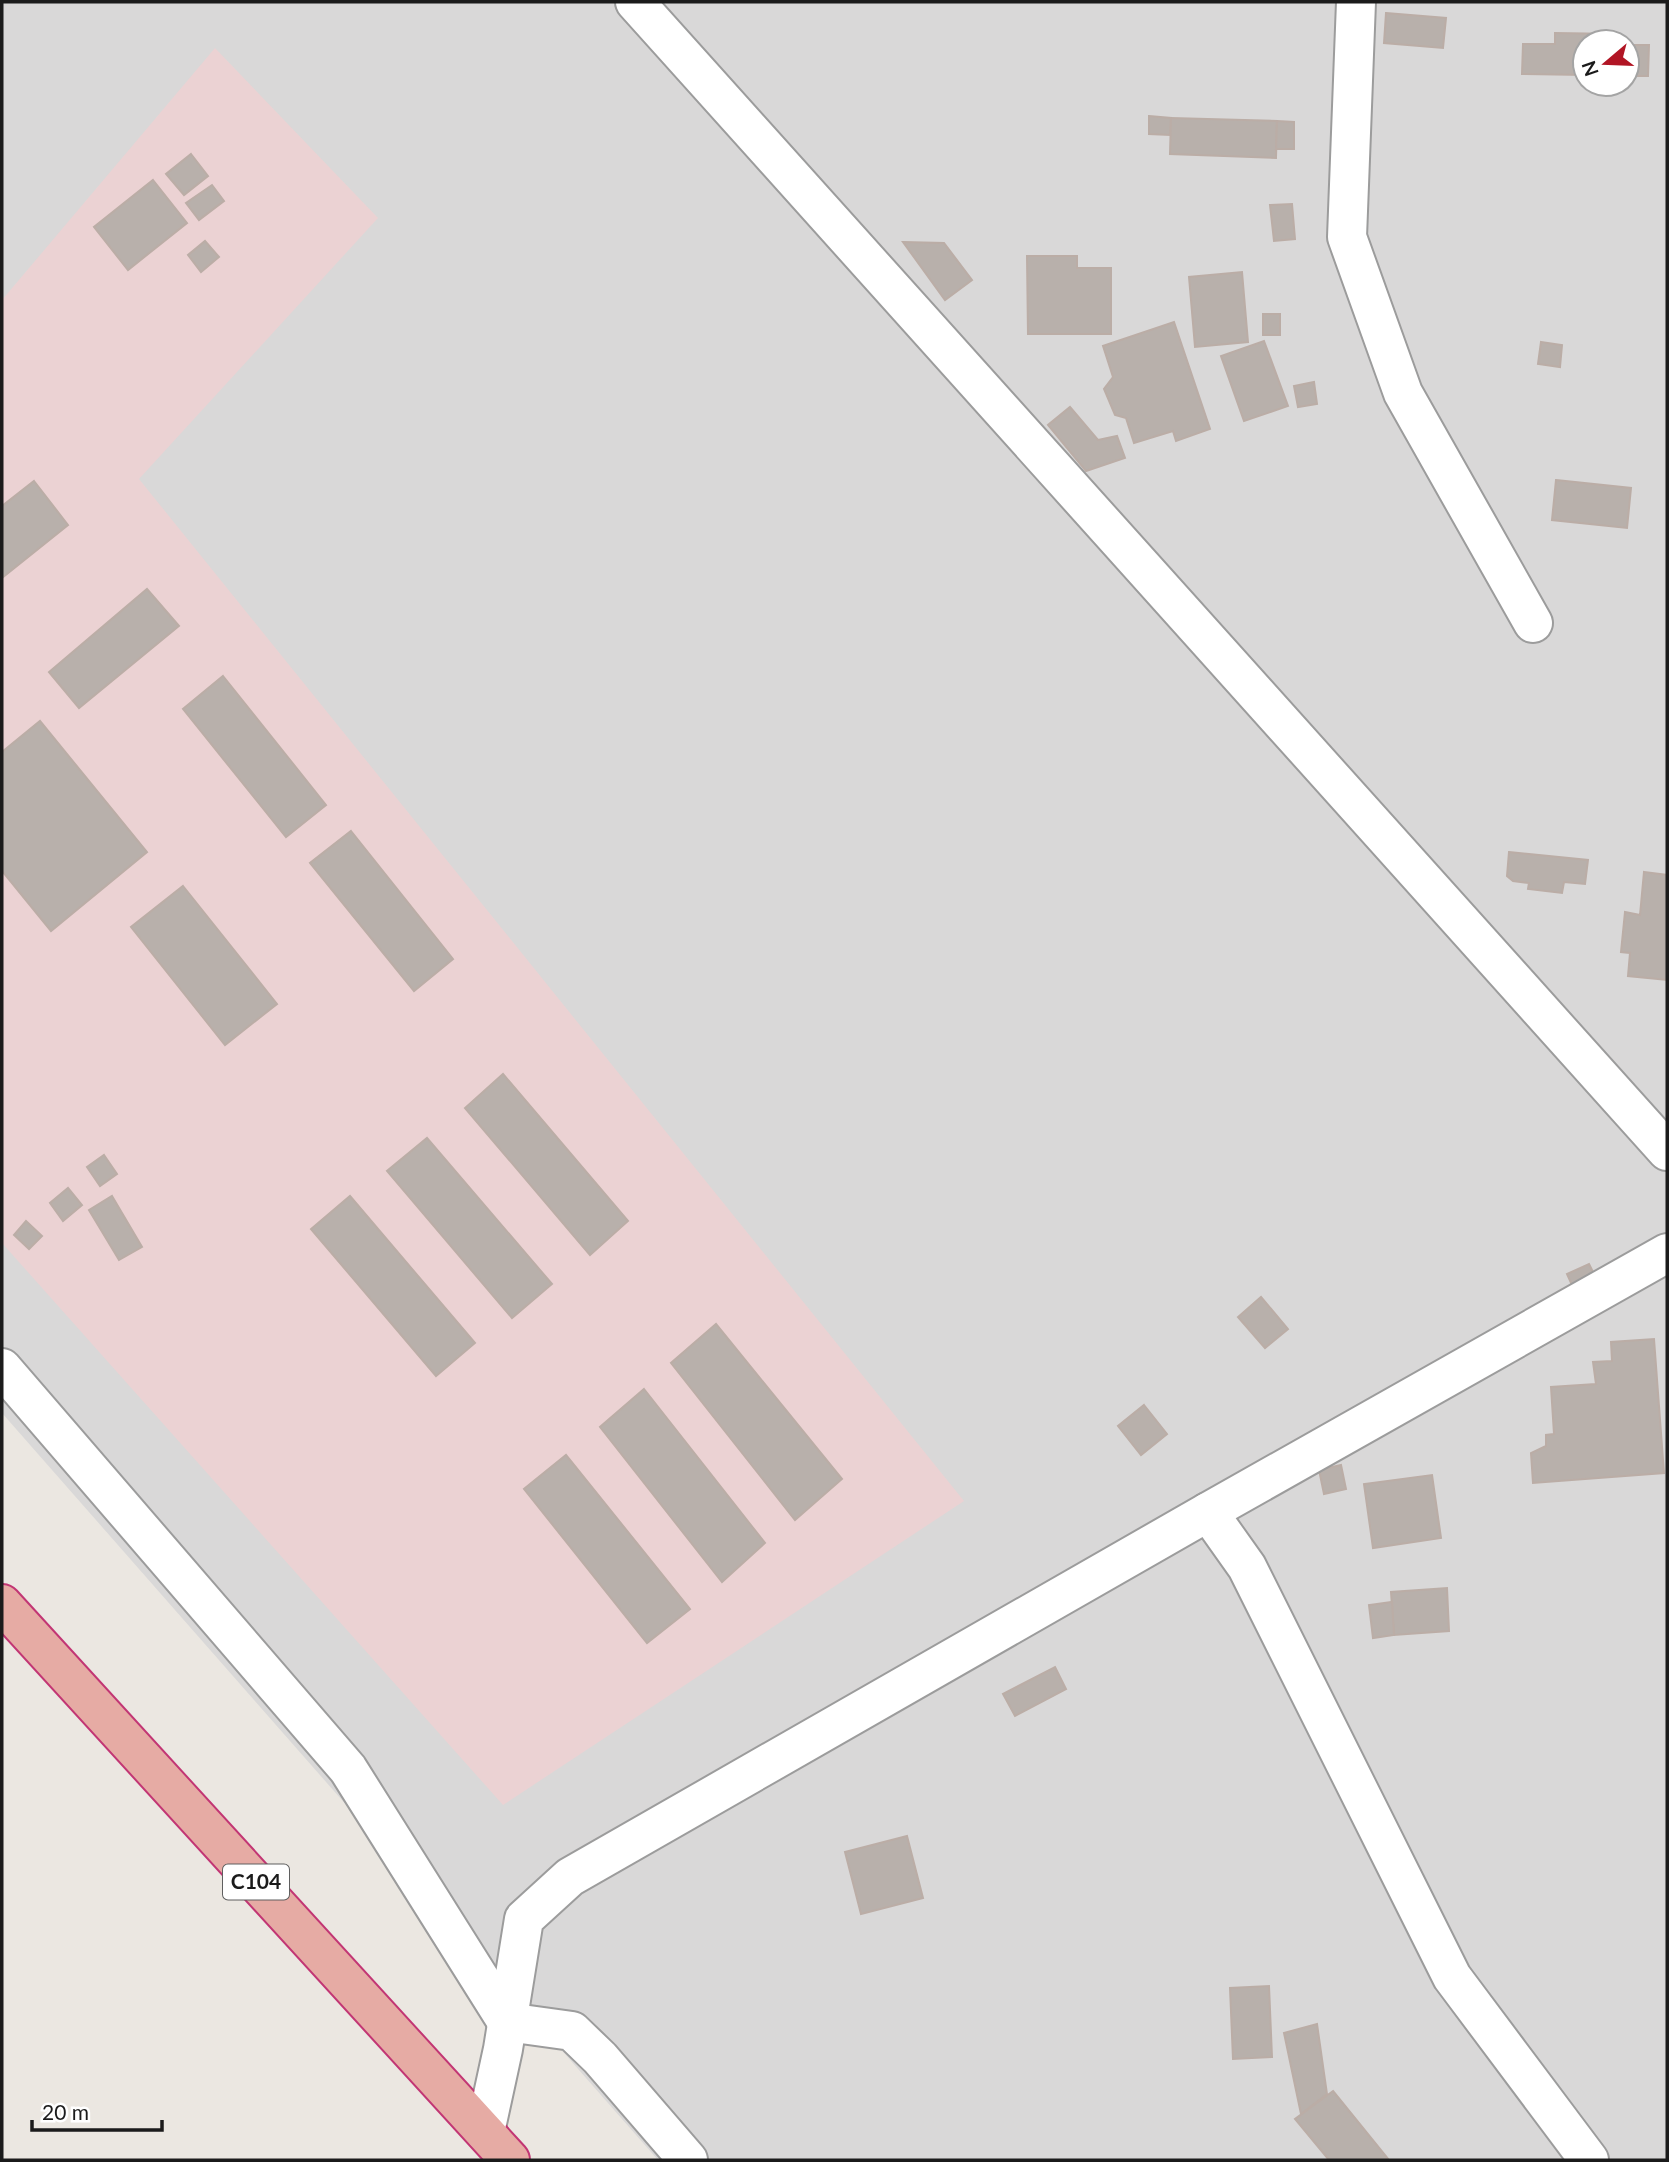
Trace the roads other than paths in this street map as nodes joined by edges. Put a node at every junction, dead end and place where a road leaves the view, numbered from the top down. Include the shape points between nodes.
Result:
1 (635, 2) edge
2 (1356, 2) edge
3 (1533, 623) dead end
4 (1667, 1150) edge
5 (1667, 1253) edge
6 (2, 1368) edge
7 (1208, 1512) junction
8 (2, 1604) edge
9 (508, 2022) junction
10 (498, 2146) edge
11 (688, 2160) edge
12 (1589, 2160) edge

1 - 4 street
2 - 3 street via 1347,237 1403,393
5 - 7 street
6 - 9 street via 348,1769
7 - 9 street via 570,1877 524,1919
7 - 12 street via 1247,1567 1452,1977
8 - 10 highway, C104
9 - 10 street
9 - 11 street via 572,2031

